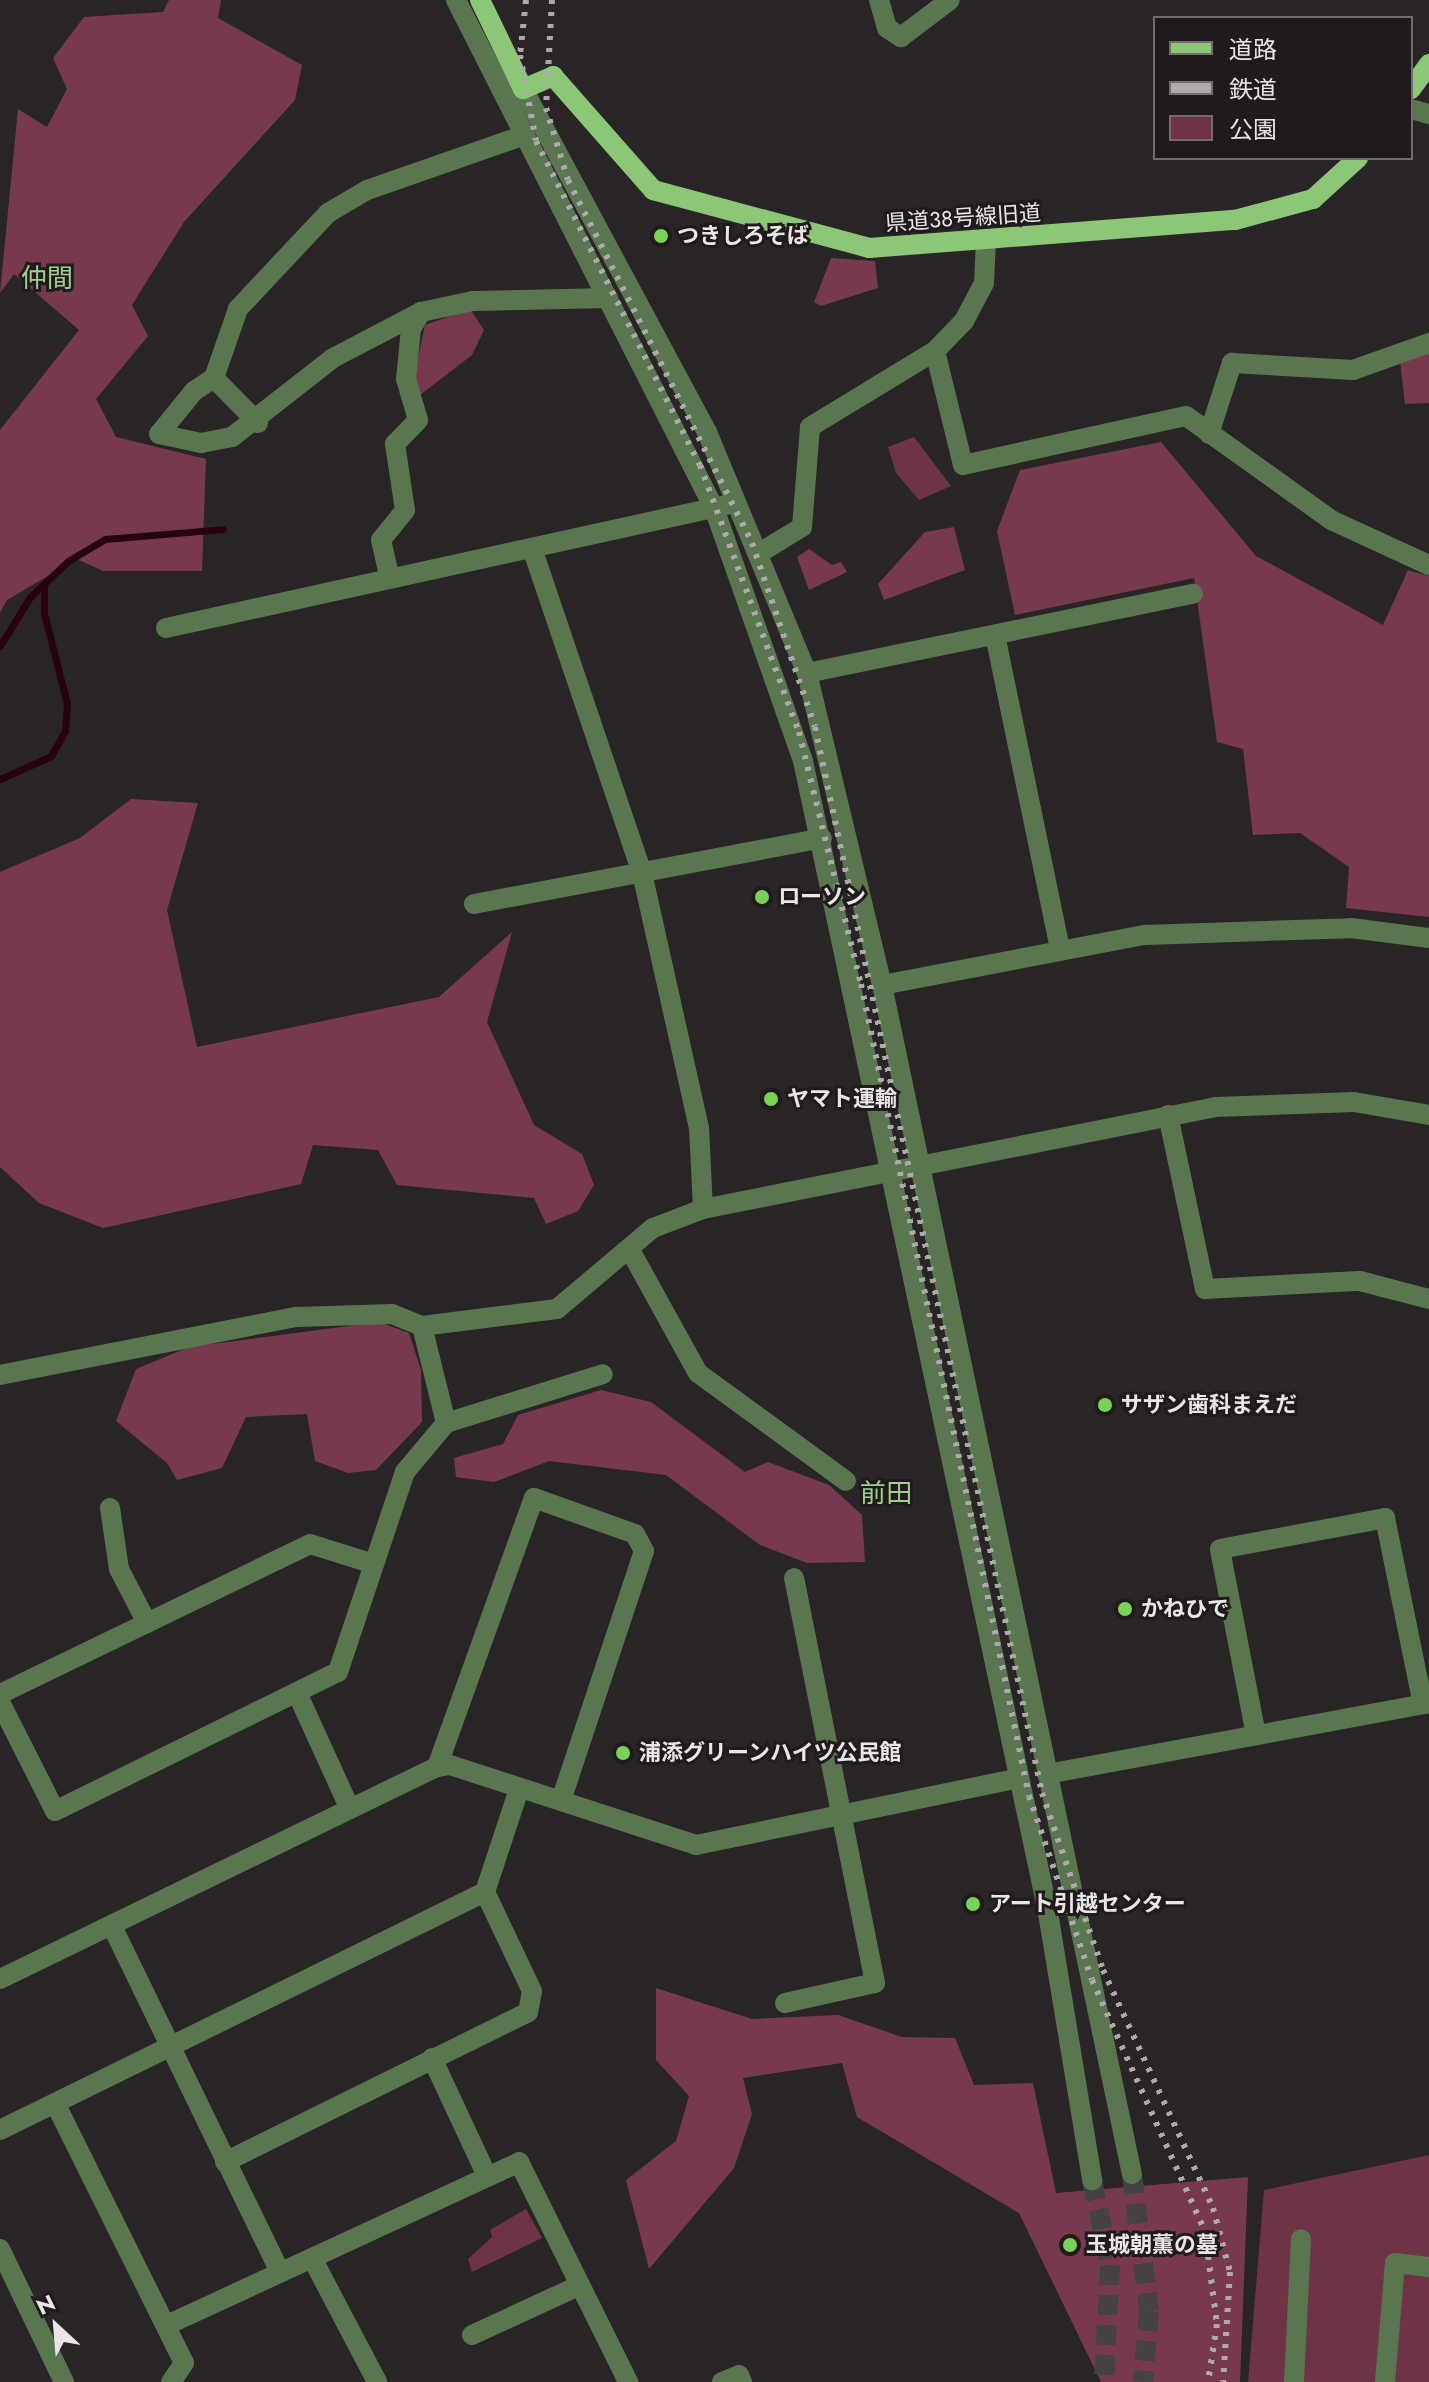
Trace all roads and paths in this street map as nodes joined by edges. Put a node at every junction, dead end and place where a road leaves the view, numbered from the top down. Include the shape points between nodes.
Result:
1 (456, 0) edge
2 (480, 0) edge
3 (879, 0) edge
4 (950, 0) edge
5 (1429, 64) edge
6 (1413, 86) edge
7 (523, 89) junction
8 (522, 136) junction
9 (1356, 160) edge
10 (986, 240) junction
11 (608, 298) junction
12 (421, 312) junction
13 (1429, 343) edge
14 (935, 351) junction
15 (214, 378) junction
16 (258, 423) junction
17 (1209, 434) junction
18 (738, 502) junction
19 (714, 508) junction
20 (532, 548) junction
21 (761, 552) junction
22 (1429, 565) edge
23 (390, 579) junction
24 (1193, 594) dead end
25 (166, 628) dead end
26 (995, 635) junction
27 (807, 673) junction
28 (822, 838) junction
29 (642, 873) junction
30 (474, 904) dead end
31 (1429, 938) edge
32 (1060, 950) junction
33 (882, 985) junction
34 (1429, 1112) edge
35 (1168, 1115) junction
36 (920, 1167) junction
37 (892, 1173) junction
38 (703, 1209) junction
39 (630, 1250) junction
40 (1429, 1299) edge
41 (422, 1326) junction
42 (603, 1374) dead end
43 (0, 1375) edge
44 (446, 1423) junction
45 (846, 1481) dead end
46 (110, 1508) dead end
47 (374, 1564) junction
48 (794, 1578) dead end
49 (147, 1623) junction
50 (0, 1694) edge
51 (298, 1695) junction
52 (0, 1702) edge
53 (1426, 1704) edge
54 (1256, 1735) junction
55 (437, 1767) junction
56 (1047, 1774) junction
57 (1016, 1779) junction
58 (519, 1789) junction
59 (561, 1800) junction
60 (350, 1809) junction
61 (842, 1816) junction
62 (485, 1892) junction
63 (112, 1926) junction
64 (1, 1976) edge
65 (785, 2003) dead end
66 (167, 2046) junction
67 (432, 2058) junction
68 (55, 2103) junction
69 (0, 2130) edge
70 (225, 2162) junction
71 (486, 2174) junction
72 (1132, 2174) tunnel mouth
73 (1092, 2180) tunnel mouth
74 (1301, 2239) dead end
75 (0, 2249) edge
76 (312, 2258) junction
77 (1429, 2267) edge
78 (280, 2272) junction
79 (580, 2285) junction
80 (167, 2325) junction
81 (472, 2335) dead end
82 (64, 2382) edge
83 (171, 2382) edge
84 (377, 2382) edge
85 (628, 2382) edge
86 (722, 2382) edge
87 (742, 2382) edge
88 (1294, 2382) edge
89 (1385, 2382) edge

1 - 8 street
2 - 7 main road
3 - 4 street via 887,28 901,37
5 - 6 main road
7 - 10 main road, 県道38号線旧道 via 553,76 625,166 653,190 869,248
7 - 18 street
8 - 11 street
8 - 15 street via 367,190 328,213 238,309
9 - 10 main road, 県道38号線旧道 via 1313,199 1263,215
10 - 14 street via 984,283 964,321
11 - 12 street via 473,301
11 - 19 street
12 - 16 street via 333,358
12 - 23 street via 411,329 406,379 418,420 395,444 405,510 381,540
13 - 17 street via 1353,370 1232,363
14 - 17 street via 963,465 1186,416
14 - 21 street via 810,427 802,527
15 - 16 street
15 - 16 street via 194,391 159,434 201,443
17 - 22 street via 1331,520
18 - 19 street
18 - 21 street
19 - 20 street
19 - 28 street via 775,673
20 - 23 street
20 - 29 street
21 - 27 street
23 - 25 street
24 - 26 street
26 - 27 street
26 - 32 street
27 - 33 street
28 - 29 street
28 - 37 street
29 - 30 street
29 - 38 street via 699,1128
31 - 32 street via 1351,928 1239,927
32 - 33 street
33 - 36 street
34 - 35 street via 1306,1101
35 - 36 street
35 - 40 street via 1205,1289 1360,1281
36 - 37 street
36 - 56 street
37 - 38 street
37 - 57 street
38 - 39 street via 653,1228
39 - 41 street via 557,1309
39 - 45 street via 698,1373
41 - 43 street via 392,1314 297,1317
41 - 44 street
42 - 44 street
44 - 47 street via 405,1472
46 - 49 street via 119,1569
47 - 49 street via 310,1544
47 - 51 street via 338,1672
48 - 61 street
49 - 50 street
51 - 52 street via 55,1811
51 - 60 street
53 - 54 street
53 - 54 street via 1385,1518 1220,1549
54 - 56 street
55 - 58 street
55 - 59 street via 534,1498 635,1534 644,1551
55 - 60 street
56 - 72 street
57 - 61 street
57 - 73 street via 1048,1913
58 - 59 street
58 - 62 street
59 - 61 street via 696,1845
60 - 63 street
61 - 65 street via 875,1983
62 - 66 street
62 - 67 street via 532,1991 528,2012
63 - 64 street
63 - 66 street
66 - 68 street
66 - 70 street
67 - 70 street
67 - 71 street
68 - 69 street
68 - 80 street
70 - 78 street
71 - 76 street
71 - 79 street via 519,2162
74 - 88 street
75 - 82 street
76 - 78 street
76 - 84 street
77 - 89 street via 1395,2263
78 - 80 street
79 - 81 street
79 - 85 street
80 - 83 street via 184,2363
86 - 87 street via 739,2375

